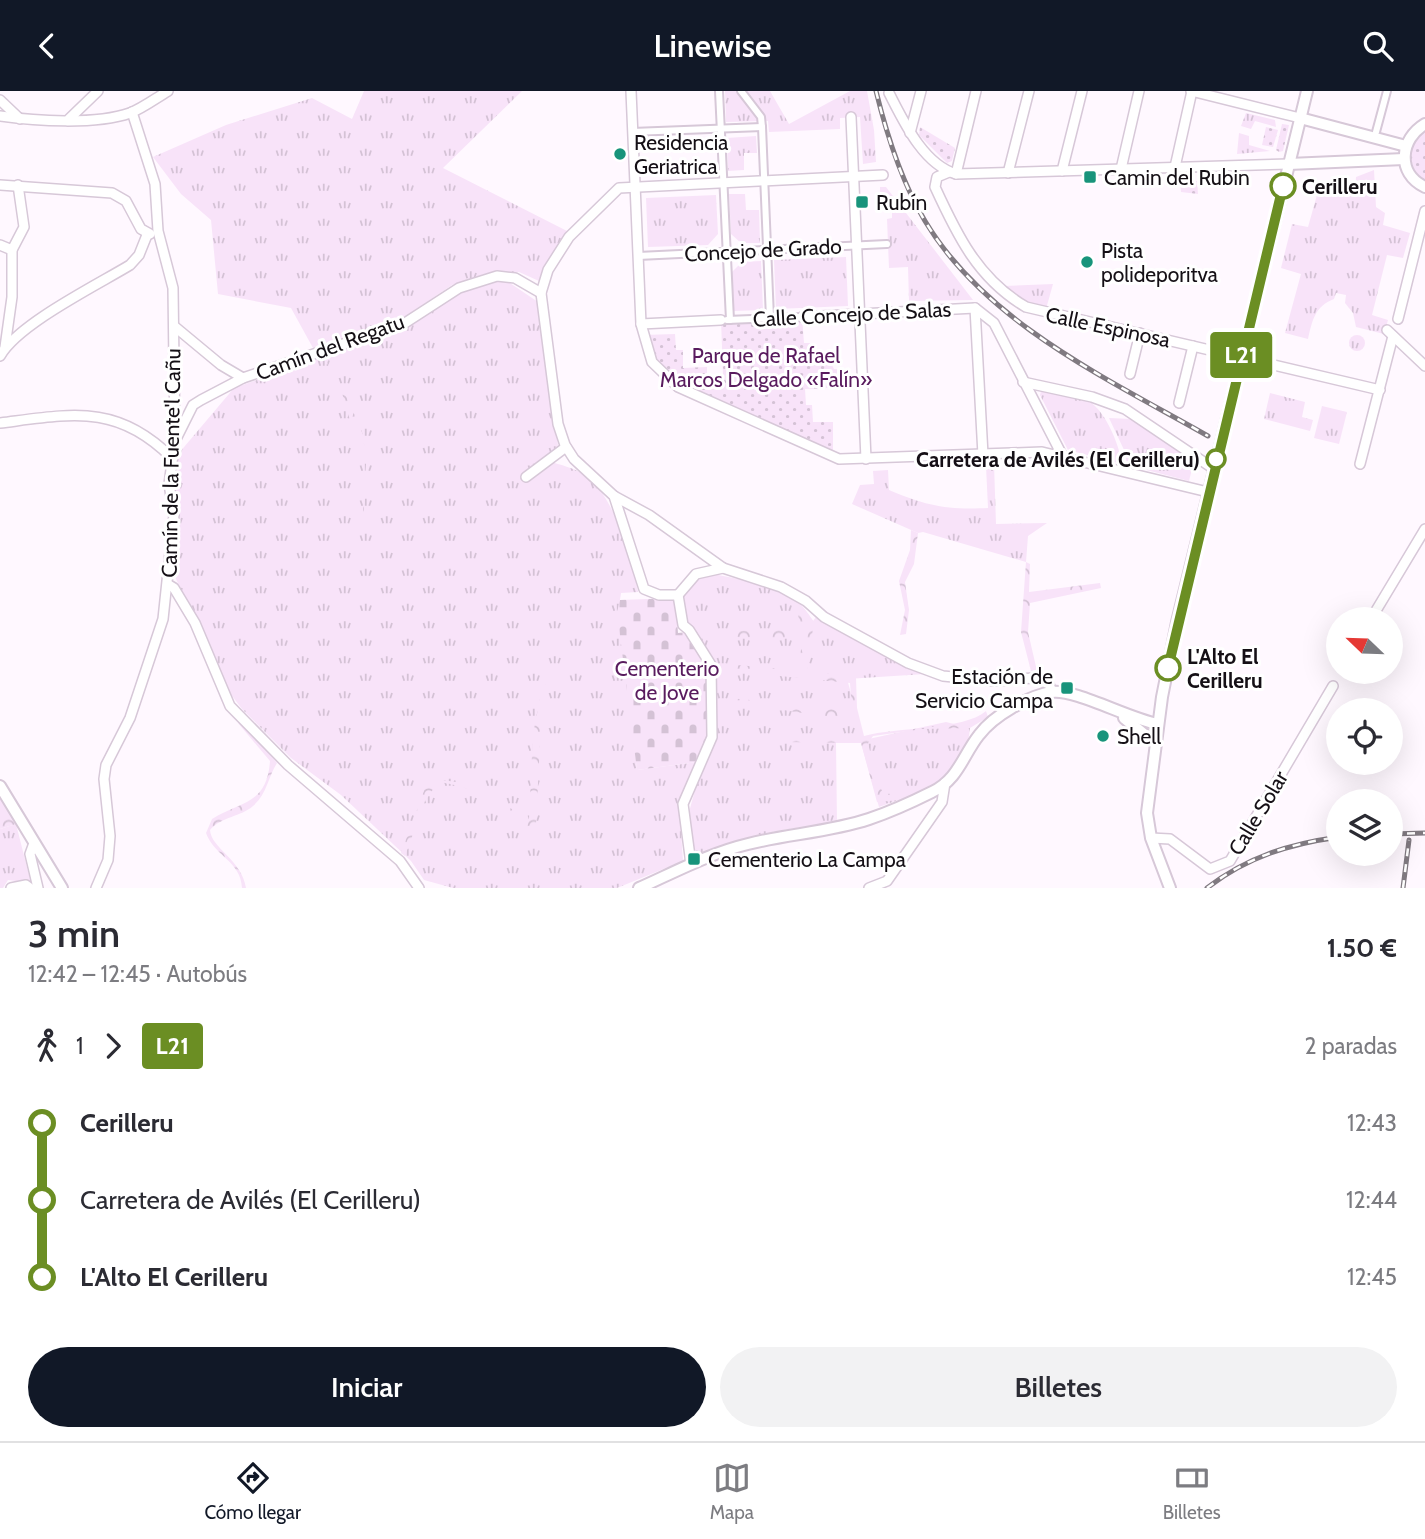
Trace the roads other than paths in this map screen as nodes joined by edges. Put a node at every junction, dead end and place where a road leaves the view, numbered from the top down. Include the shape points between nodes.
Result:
1 (97, 91) edge
2 (168, 91) edge
3 (631, 91) edge
4 (719, 91) edge
5 (741, 91) edge
6 (921, 91) edge
7 (976, 91) edge
8 (1029, 91) edge
9 (1082, 91) edge
10 (1139, 91) edge
11 (1191, 91) edge
12 (1307, 91) edge
13 (1387, 91) edge
14 (889, 93) dead end
15 (0, 100) edge
16 (132, 112) junction
17 (81, 114) junction
18 (0, 116) edge
19 (851, 117) dead end
20 (1300, 118) junction
21 (20, 119) junction
22 (1425, 124) edge
23 (762, 127) junction
24 (721, 128) junction
25 (632, 132) junction
26 (1376, 132) dead end
27 (910, 133) junction
28 (1406, 146) junction
29 (1404, 159) junction
30 (1289, 164) junction
31 (1175, 167) junction
32 (1121, 169) junction
33 (1062, 171) junction
34 (953, 173) junction
35 (1008, 173) junction
36 (883, 175) dead end
37 (854, 177) junction
38 (765, 180) junction
39 (723, 182) junction
40 (0, 185) edge
41 (18, 185) junction
42 (635, 186) junction
43 (1425, 187) edge
44 (1425, 211) edge
45 (158, 231) junction
46 (147, 235) junction
47 (887, 244) dead end
48 (0, 245) edge
49 (857, 246) junction
50 (12, 250) junction
51 (768, 250) junction
52 (726, 252) junction
53 (638, 256) junction
54 (541, 292) junction
55 (975, 308) junction
56 (859, 314) junction
57 (770, 317) junction
58 (802, 317) joint
59 (1398, 319) dead end
60 (725, 320) junction
61 (994, 323) junction
62 (640, 324) junction
63 (174, 326) junction
64 (976, 330) junction
65 (1140, 333) junction
66 (1193, 346) junction
67 (2, 352) edge
68 (1240, 358) junction
69 (1425, 366) edge
70 (1130, 374) dead end
71 (243, 378) junction
72 (1023, 382) junction
73 (1380, 390) junction
74 (1179, 403) dead end
75 (0, 423) edge
76 (1050, 432) junction
77 (175, 441) junction
78 (566, 447) junction
79 (1042, 452) junction
80 (983, 455) junction
81 (1062, 456) junction
82 (172, 458) junction
83 (866, 459) junction
84 (1360, 464) dead end
85 (1214, 469) junction
86 (526, 477) dead end
87 (1208, 492) junction
88 (614, 496) junction
89 (1425, 529) edge
90 (723, 568) junction
91 (169, 585) junction
92 (678, 595) junction
93 (1378, 607) edge
94 (1333, 686) dead end
95 (1052, 692) junction
96 (1119, 714) junction
97 (1158, 724) junction
98 (1155, 743) junction
99 (945, 783) junction
100 (0, 786) edge
101 (1151, 838) junction
102 (34, 843) junction
103 (691, 864) junction
104 (11, 888) edge
105 (30, 888) edge
106 (38, 888) edge
107 (62, 888) edge
108 (96, 888) edge
109 (419, 888) edge
110 (639, 888) edge
111 (870, 888) edge
112 (1170, 888) edge

1 - 17 street
2 - 16 street
3 - 25 street
4 - 24 street
5 - 23 street via 761,117
6 - 27 street
7 - 34 street
8 - 35 street
9 - 33 street
10 - 32 street
11 - 20 street
11 - 31 street
12 - 20 street
13 - 26 street
14 - 27 street
15 - 21 street
16 - 17 street
16 - 45 street, Camín de la Fuente'l Cañu via 155,184
17 - 21 street via 69,119
18 - 21 street
19 - 37 street
20 - 28 street
20 - 30 street
22 - 28 street via 1410,136
23 - 24 street
23 - 38 street
24 - 25 street
24 - 39 street
25 - 42 street
27 - 34 street
28 - 29 street
29 - 30 street
29 - 43 street via 1413,178
30 - 31 street
30 - 68 street
31 - 32 street
32 - 33 street
33 - 35 street
34 - 35 street
34 - 65 street, Calle Espinosa via 937,177 935,187 962,245 986,274 1026,307
36 - 37 street
37 - 38 street
37 - 49 street
38 - 39 street
38 - 51 street
39 - 42 street
39 - 52 street
40 - 41 street
41 - 46 street via 112,193 126,201
41 - 50 street via 23,226
42 - 53 street
42 - 54 street via 619,188 569,237 548,270
44 - 59 street
45 - 46 street
45 - 63 street, Camín de la Fuente'l Cañu via 173,288
46 - 67 street via 130,265 70,300
47 - 49 street, Concejo de Grado
48 - 50 street
49 - 51 street, Concejo de Grado
49 - 56 street
50 - 67 street via 12,297
51 - 52 street, Concejo de Grado
51 - 57 street
52 - 53 street, Concejo de Grado
52 - 60 street
53 - 62 street
54 - 71 street, Camín del Regatu via 515,278 481,279 438,299 405,323
54 - 78 street via 558,424
55 - 56 street, Calle Concejo de Salas
55 - 61 street, Calle Concejo de Salas
55 - 64 street
56 - 58 street, Calle Concejo de Salas
56 - 83 street
57 - 58 street, Calle Concejo de Salas
57 - 60 street, Calle Concejo de Salas
60 - 62 street, Calle Concejo de Salas
61 - 64 street
61 - 72 street, Calle Concejo de Salas
62 - 83 street via 652,362 678,387 828,456
63 - 71 street
63 - 77 street, Camín de la Fuente'l Cañu
64 - 80 street
65 - 66 street, Calle Espinosa
65 - 70 street
66 - 68 street, Calle Espinosa
66 - 74 street
68 - 73 street, Calle Espinosa
68 - 85 street
69 - 73 street via 1390,333
71 - 77 street, Camín del Regatu via 193,405
72 - 76 street, Calle Concejo de Salas
72 - 85 street via 1125,409
73 - 84 street
75 - 82 street via 101,416 141,431
76 - 79 street
76 - 81 street, Calle Concejo de Salas
77 - 82 street, Camín de la Fuente'l Cañu
78 - 86 street
78 - 88 street
79 - 80 street
79 - 81 street
80 - 83 street
81 - 87 street
82 - 91 street, Camín de la Fuente'l Cañu
85 - 87 street
87 - 97 street
88 - 90 street
88 - 92 street via 644,589
89 - 93 street
90 - 92 street via 696,574
90 - 95 street via 781,587 824,617 908,663 943,676 995,681 1033,678 1049,684
91 - 108 street, Camín de la Fuente'l Cañu via 148,670 106,765 110,836 108,860
91 - 109 street via 195,623 230,706 288,765 400,860
92 - 103 street via 682,625 711,665 712,737 683,804
94 - 101 street, Calle Solar via 1230,861 1210,869 1170,839
95 - 96 street via 1076,696
95 - 99 street via 989,724
96 - 97 street
96 - 98 street
97 - 98 street
98 - 101 street via 1147,813
99 - 103 street via 867,820 747,844
99 - 111 street via 942,801 887,881
100 - 102 street
101 - 112 street
102 - 106 street via 30,854
102 - 107 street
103 - 110 street
104 - 105 street

